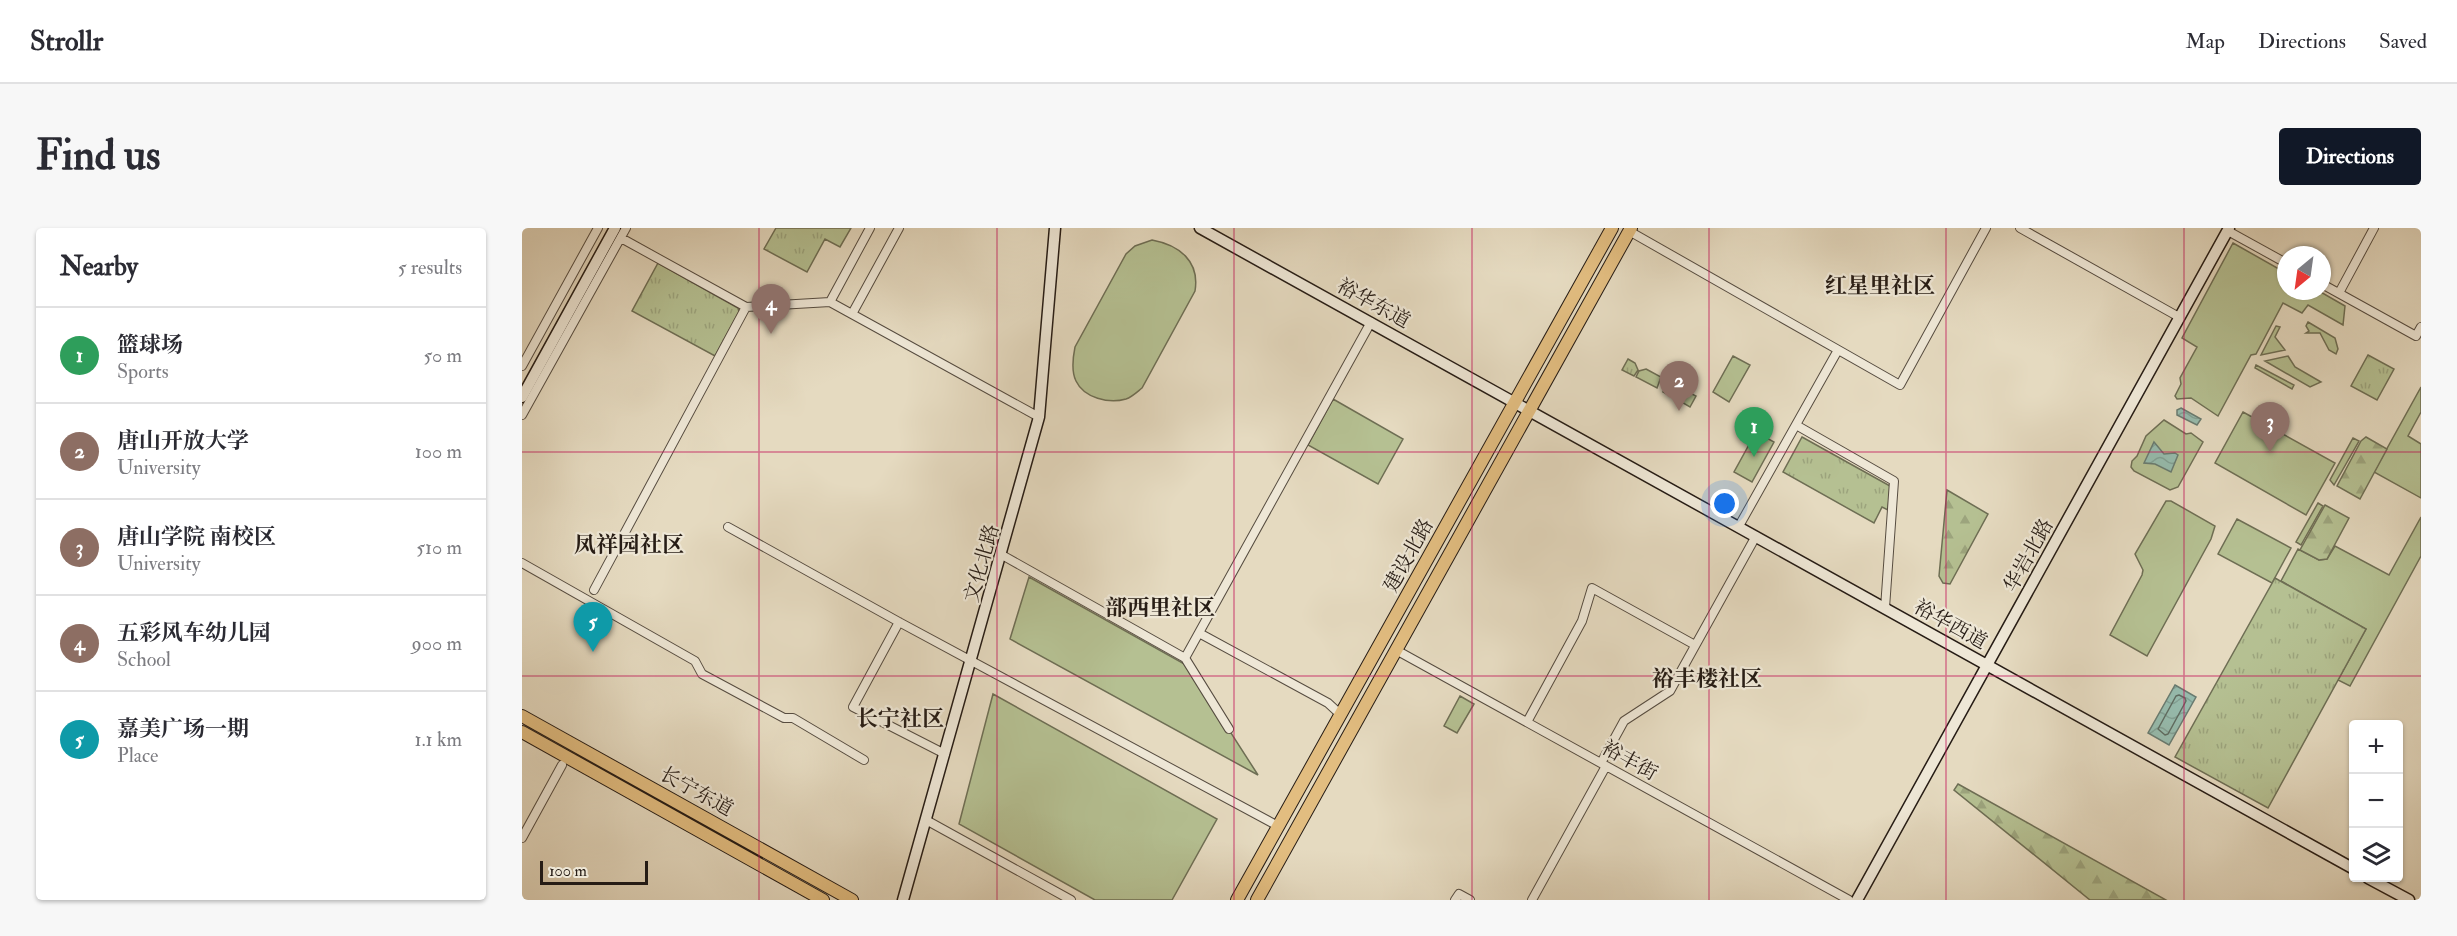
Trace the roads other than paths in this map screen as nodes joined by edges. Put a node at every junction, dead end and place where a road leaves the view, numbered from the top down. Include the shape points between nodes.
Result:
1 (598, 228) edge
2 (607, 228) edge
3 (626, 228) edge
4 (870, 228) edge
5 (899, 228) edge
6 (1055, 228) edge
7 (1612, 228) edge
8 (1986, 228) edge
9 (2020, 228) edge
10 (2374, 228) edge
11 (2229, 229) edge
12 (1206, 230) edge
13 (1630, 230) edge
14 (618, 233) edge
15 (2277, 258) edge
16 (2331, 289) edge
17 (2339, 293) junction
18 (830, 302) junction
19 (746, 307) junction
20 (852, 314) junction
21 (2179, 317) junction
22 (1371, 322) junction
23 (2421, 327) edge
24 (1838, 350) junction
25 (522, 366) edge
26 (522, 381) edge
27 (522, 397) edge
28 (1516, 402) junction
29 (1530, 411) junction
30 (522, 415) edge
31 (1039, 417) junction
32 (1796, 425) junction
33 (1739, 526) junction
34 (728, 527) dead end
35 (1756, 536) junction
36 (1002, 555) junction
37 (522, 563) edge
38 (594, 590) dead end
39 (1885, 608) junction
40 (899, 622) junction
41 (1199, 633) junction
42 (1695, 645) junction
43 (1396, 650) junction
44 (1185, 658) junction
45 (972, 660) junction
46 (1987, 665) junction
47 (1341, 715) junction
48 (522, 716) edge
49 (1527, 722) junction
50 (1229, 729) dead end
51 (522, 732) edge
52 (945, 754) junction
53 (864, 760) dead end
54 (562, 765) dead end
55 (1604, 765) junction
56 (926, 820) junction
57 (1278, 826) junction
58 (522, 838) edge
59 (2349, 866) edge
60 (2375, 882) edge
61 (823, 900) edge
62 (852, 900) edge
63 (903, 900) edge
64 (1071, 900) edge
65 (1237, 900) edge
66 (1257, 900) edge
67 (1455, 900) edge
68 (1470, 900) edge
69 (1532, 900) edge
70 (1849, 900) edge
71 (1857, 900) edge
72 (2409, 900) edge

1 - 25 street
2 - 26 street
3 - 14 street
4 - 18 street
5 - 20 street
6 - 31 street, 文化北路
7 - 28 main road, 建设北路
8 - 24 street via 1900,385
9 - 21 street
10 - 17 street
11 - 15 street
11 - 21 street, 华岩北路
12 - 22 street, 裕华东道
13 - 24 street
13 - 29 main road, 建设北路
14 - 19 street
14 - 27 street
14 - 30 street
16 - 17 street
17 - 23 street via 2416,336
18 - 19 street
18 - 20 street
19 - 38 street
20 - 31 street
21 - 46 street, 华岩北路
22 - 28 street, 裕华东道
22 - 41 street
24 - 32 street
28 - 29 street, 裕华东道
28 - 47 main road, 建设北路
29 - 33 street, 裕华西道
29 - 43 main road, 建设北路
31 - 36 street, 文化北路
32 - 33 street
32 - 39 street via 1894,481
33 - 35 street, 裕华西道
34 - 40 street
35 - 39 street, 裕华西道
35 - 42 street
36 - 44 street
36 - 45 street, 文化北路
37 - 53 street via 695,661 702,674 784,718 793,718
39 - 46 street, 裕华西道
40 - 45 street
40 - 52 street via 853,707
41 - 44 street
41 - 47 street via 1318,697
42 - 49 street via 1592,588 1582,621
42 - 55 street via 1670,691 1624,721
43 - 49 street, 裕丰街
43 - 66 main road, 建设北路
44 - 50 street
45 - 52 street, 文化北路
45 - 57 street
46 - 59 street, 裕华西道
46 - 71 street, 华岩北路
47 - 57 main road, 建设北路
48 - 62 main road, 长宁东道
49 - 55 street, 裕丰街
51 - 61 main road, 长宁东道
52 - 56 street, 文化北路
54 - 58 street
55 - 69 street
55 - 70 street, 裕丰街
56 - 63 street, 文化北路
56 - 64 street
57 - 65 main road, 建设北路
60 - 72 street
67 - 68 street via 1459,894

